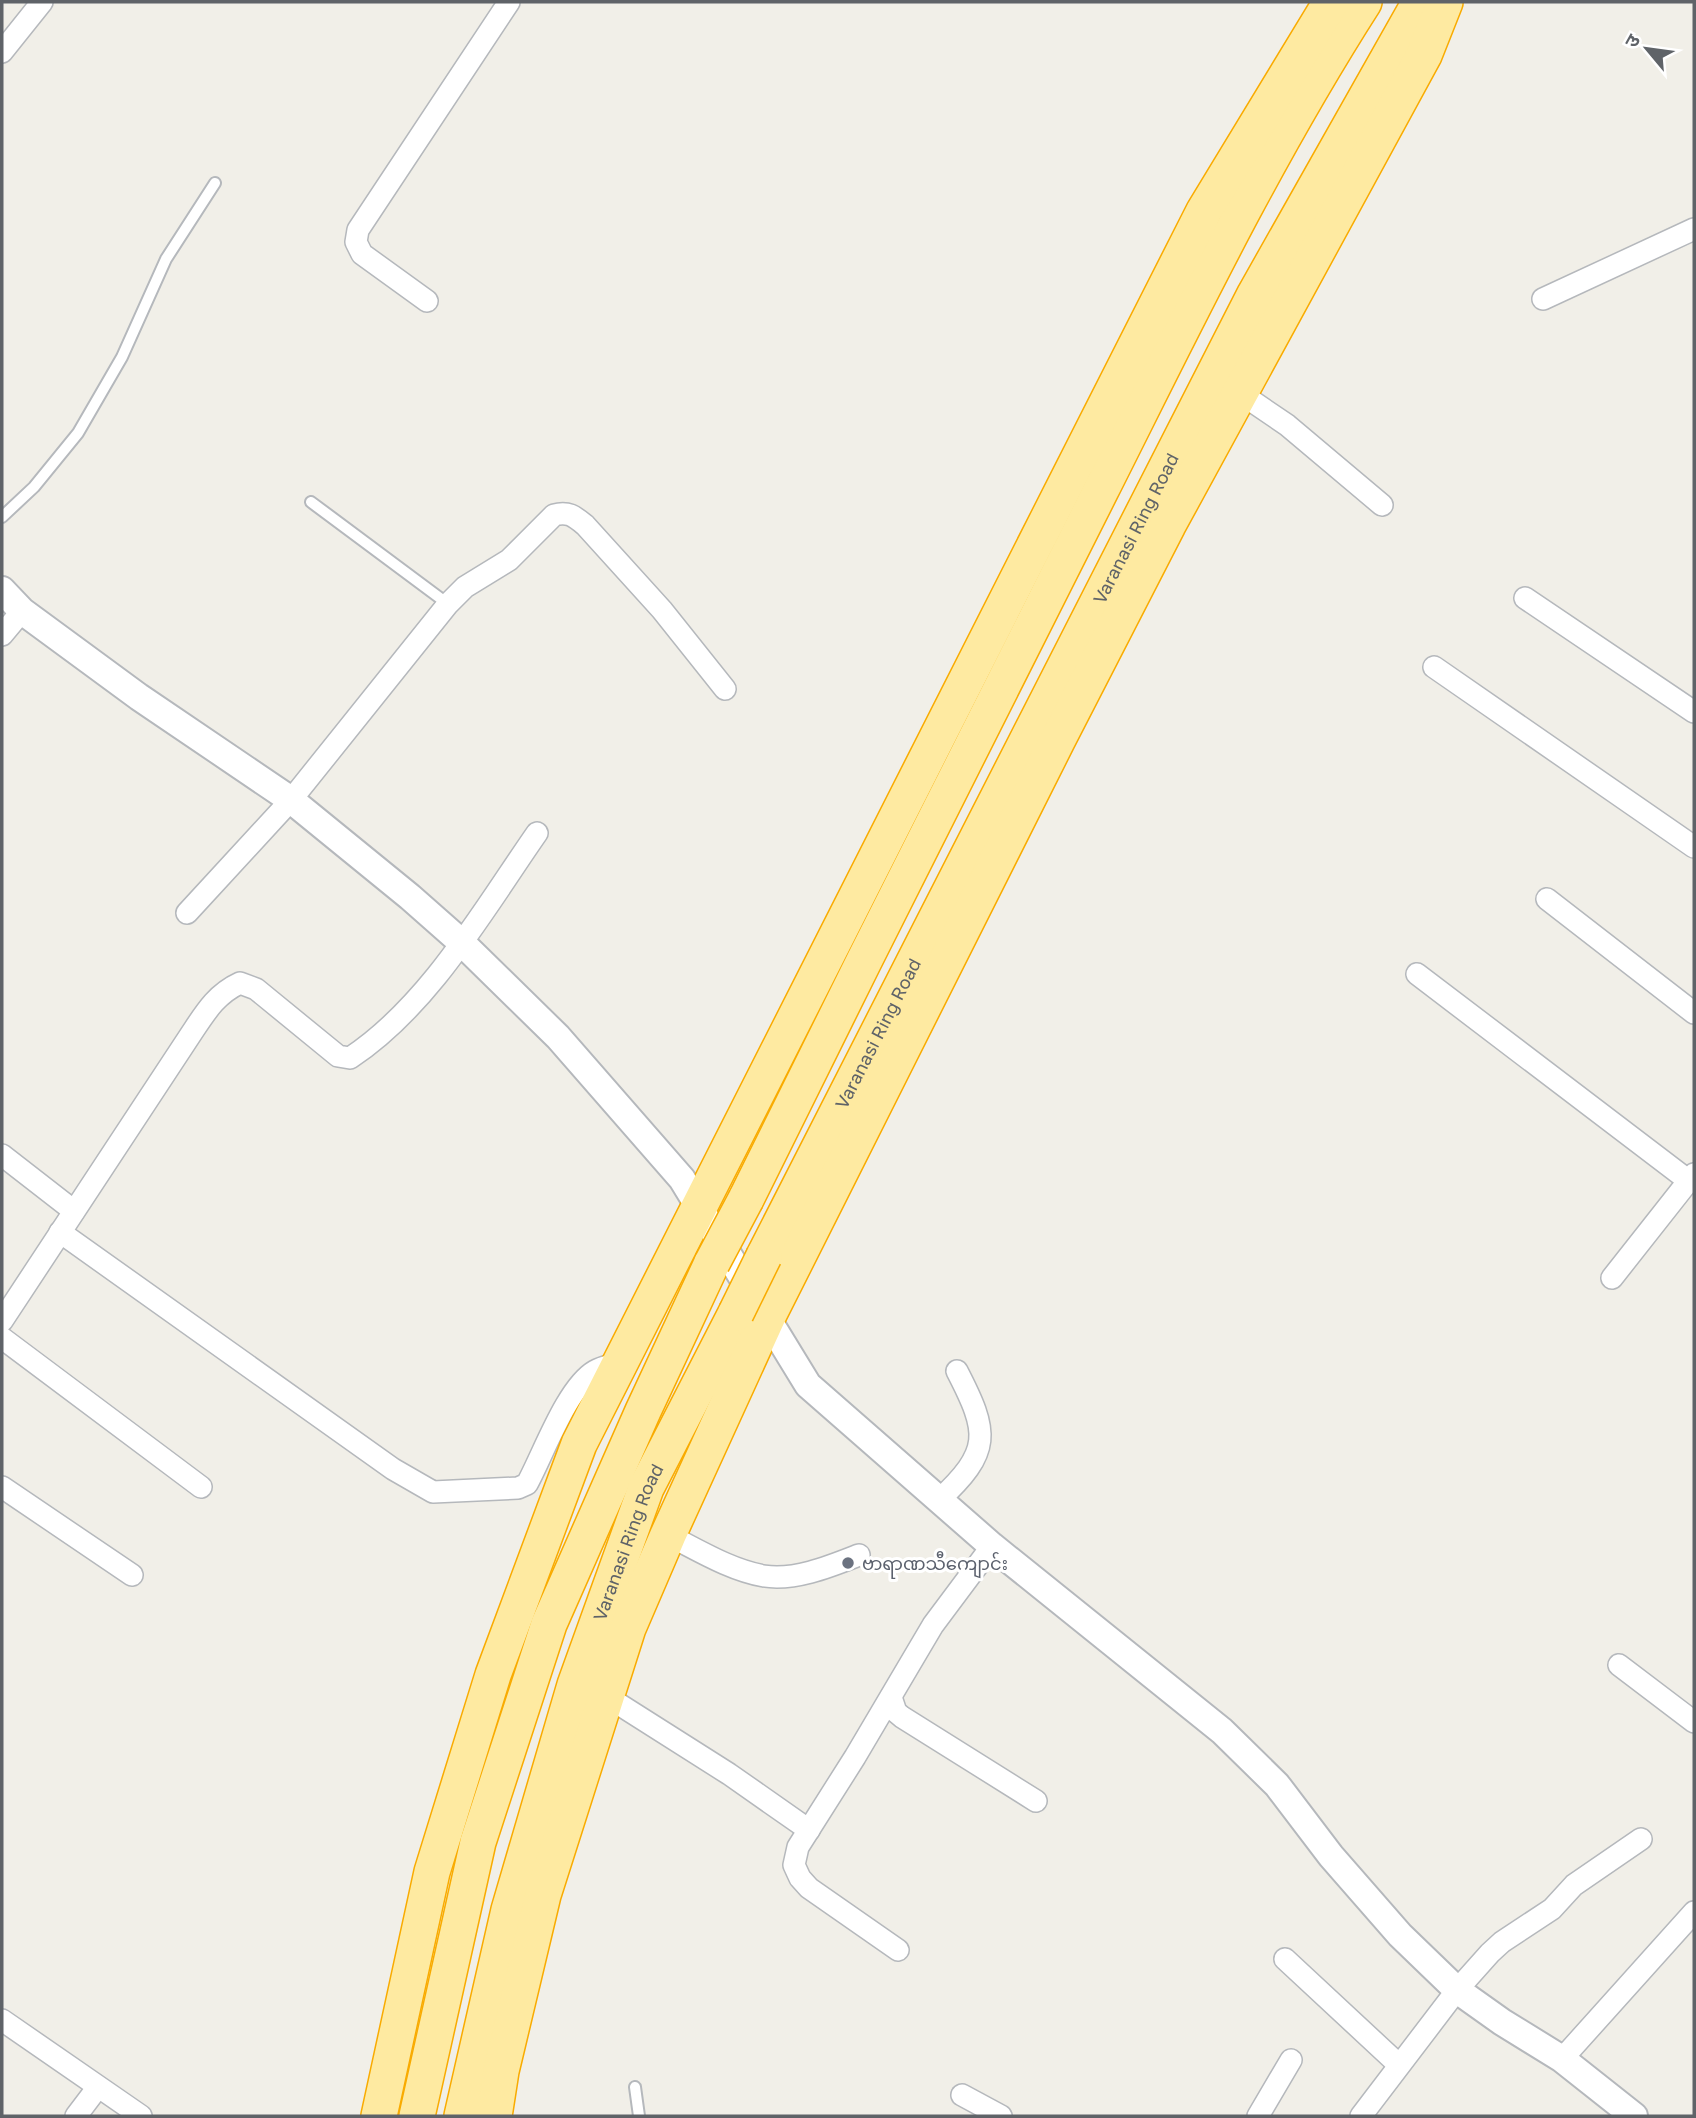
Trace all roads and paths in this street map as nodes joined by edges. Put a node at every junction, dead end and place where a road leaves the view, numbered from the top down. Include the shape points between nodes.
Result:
1 (42, 2) edge
2 (509, 2) edge
3 (1331, 2) edge
4 (1364, 2) edge
5 (1420, 2) edge
6 (1445, 2) edge
7 (2, 52) edge
8 (215, 183) dead end
9 (1694, 229) edge
10 (1543, 299) dead end
11 (427, 302) dead end
12 (1240, 393) junction
13 (310, 502) dead end
14 (1382, 505) dead end
15 (2, 517) edge
16 (2, 590) edge
17 (1525, 598) dead end
18 (448, 604) junction
19 (22, 611) junction
20 (2, 635) edge
21 (1434, 667) dead end
22 (725, 689) dead end
23 (1694, 712) edge
24 (291, 800) junction
25 (537, 833) dead end
26 (1694, 847) edge
27 (1548, 899) dead end
28 (187, 914) dead end
29 (461, 942) junction
30 (1417, 974) dead end
31 (1694, 1013) edge
32 (2, 1156) edge
33 (1692, 1178) edge
34 (699, 1206) junction
35 (74, 1211) junction
36 (60, 1232) junction
37 (1612, 1278) dead end
38 (752, 1314) junction
39 (2, 1321) edge
40 (2, 1338) edge
41 (621, 1362) junction
42 (957, 1371) dead end
43 (2, 1487) edge
44 (201, 1487) dead end
45 (938, 1501) junction
46 (668, 1535) junction
47 (992, 1546) junction
48 (859, 1555) dead end
49 (132, 1575) dead end
50 (1619, 1665) dead end
51 (606, 1696) junction
52 (891, 1697) junction
53 (1694, 1722) edge
54 (1037, 1801) dead end
55 (809, 1830) junction
56 (1641, 1839) dead end
57 (1694, 1912) edge
58 (898, 1950) dead end
59 (1285, 1959) dead end
60 (1457, 1990) junction
61 (2, 2020) edge
62 (1291, 2060) dead end
63 (1562, 2060) junction
64 (1399, 2065) junction
65 (98, 2087) junction
66 (635, 2087) dead end
67 (962, 2095) dead end
68 (1368, 2114) edge
69 (76, 2116) edge
70 (141, 2116) edge
71 (379, 2116) edge
72 (417, 2116) edge
73 (462, 2116) edge
74 (494, 2116) edge
75 (639, 2116) edge
76 (1001, 2116) edge
77 (1258, 2116) edge
78 (1634, 2116) edge

1 - 7 street
2 - 11 street via 358,230 356,242 362,254
3 - 34 highway via 1205,211
4 - 72 highway, Varanasi Ring Road, bridge via 1316,76 1247,201 712,1263 643,1411 549,1624 478,1842
5 - 38 highway, Varanasi Ring Road, bridge via 1255,294 764,1256
6 - 12 highway via 1424,55
8 - 15 lane via 166,259 122,357 78,433 34,487
9 - 10 street
12 - 14 street via 1287,425
12 - 38 highway
13 - 18 lane
16 - 19 street
17 - 23 street
18 - 22 street via 465,587 509,560 554,515 572,514 662,610
18 - 24 street
19 - 20 street
19 - 24 street
21 - 26 street
24 - 28 street
24 - 29 street
25 - 29 street
27 - 31 street
29 - 34 street via 558,1037 682,1179
29 - 35 street via 410,1004 350,1058 338,1056 256,989 240,983 225,989
30 - 33 street
32 - 35 street
33 - 37 street
34 - 38 street
34 - 41 highway
35 - 36 street
36 - 39 street
36 - 41 street via 393,1469 433,1492 527,1484 579,1386 594,1372
38 - 45 street via 808,1385
38 - 46 highway
38 - 73 highway, Varanasi Ring Road via 646,1488 575,1685 509,1910
40 - 44 street
41 - 71 highway via 579,1444 493,1675 432,1872
42 - 45 street via 976,1408 980,1440 963,1478
43 - 49 street
45 - 47 street
46 - 48 street via 764,1576 831,1566
46 - 51 highway via 628,1628
47 - 52 street via 933,1625
47 - 60 street via 1222,1731 1277,1785 1400,1935
50 - 53 street
51 - 55 street
51 - 74 highway via 543,1895
52 - 54 street via 902,1717
52 - 55 street
55 - 58 street via 794,1865 800,1878
56 - 60 street via 1502,1942
57 - 63 street
59 - 64 street
60 - 63 street
60 - 64 street
61 - 65 street
62 - 77 street
63 - 78 street
64 - 68 street
65 - 69 street
65 - 70 street
66 - 75 lane
67 - 76 street

